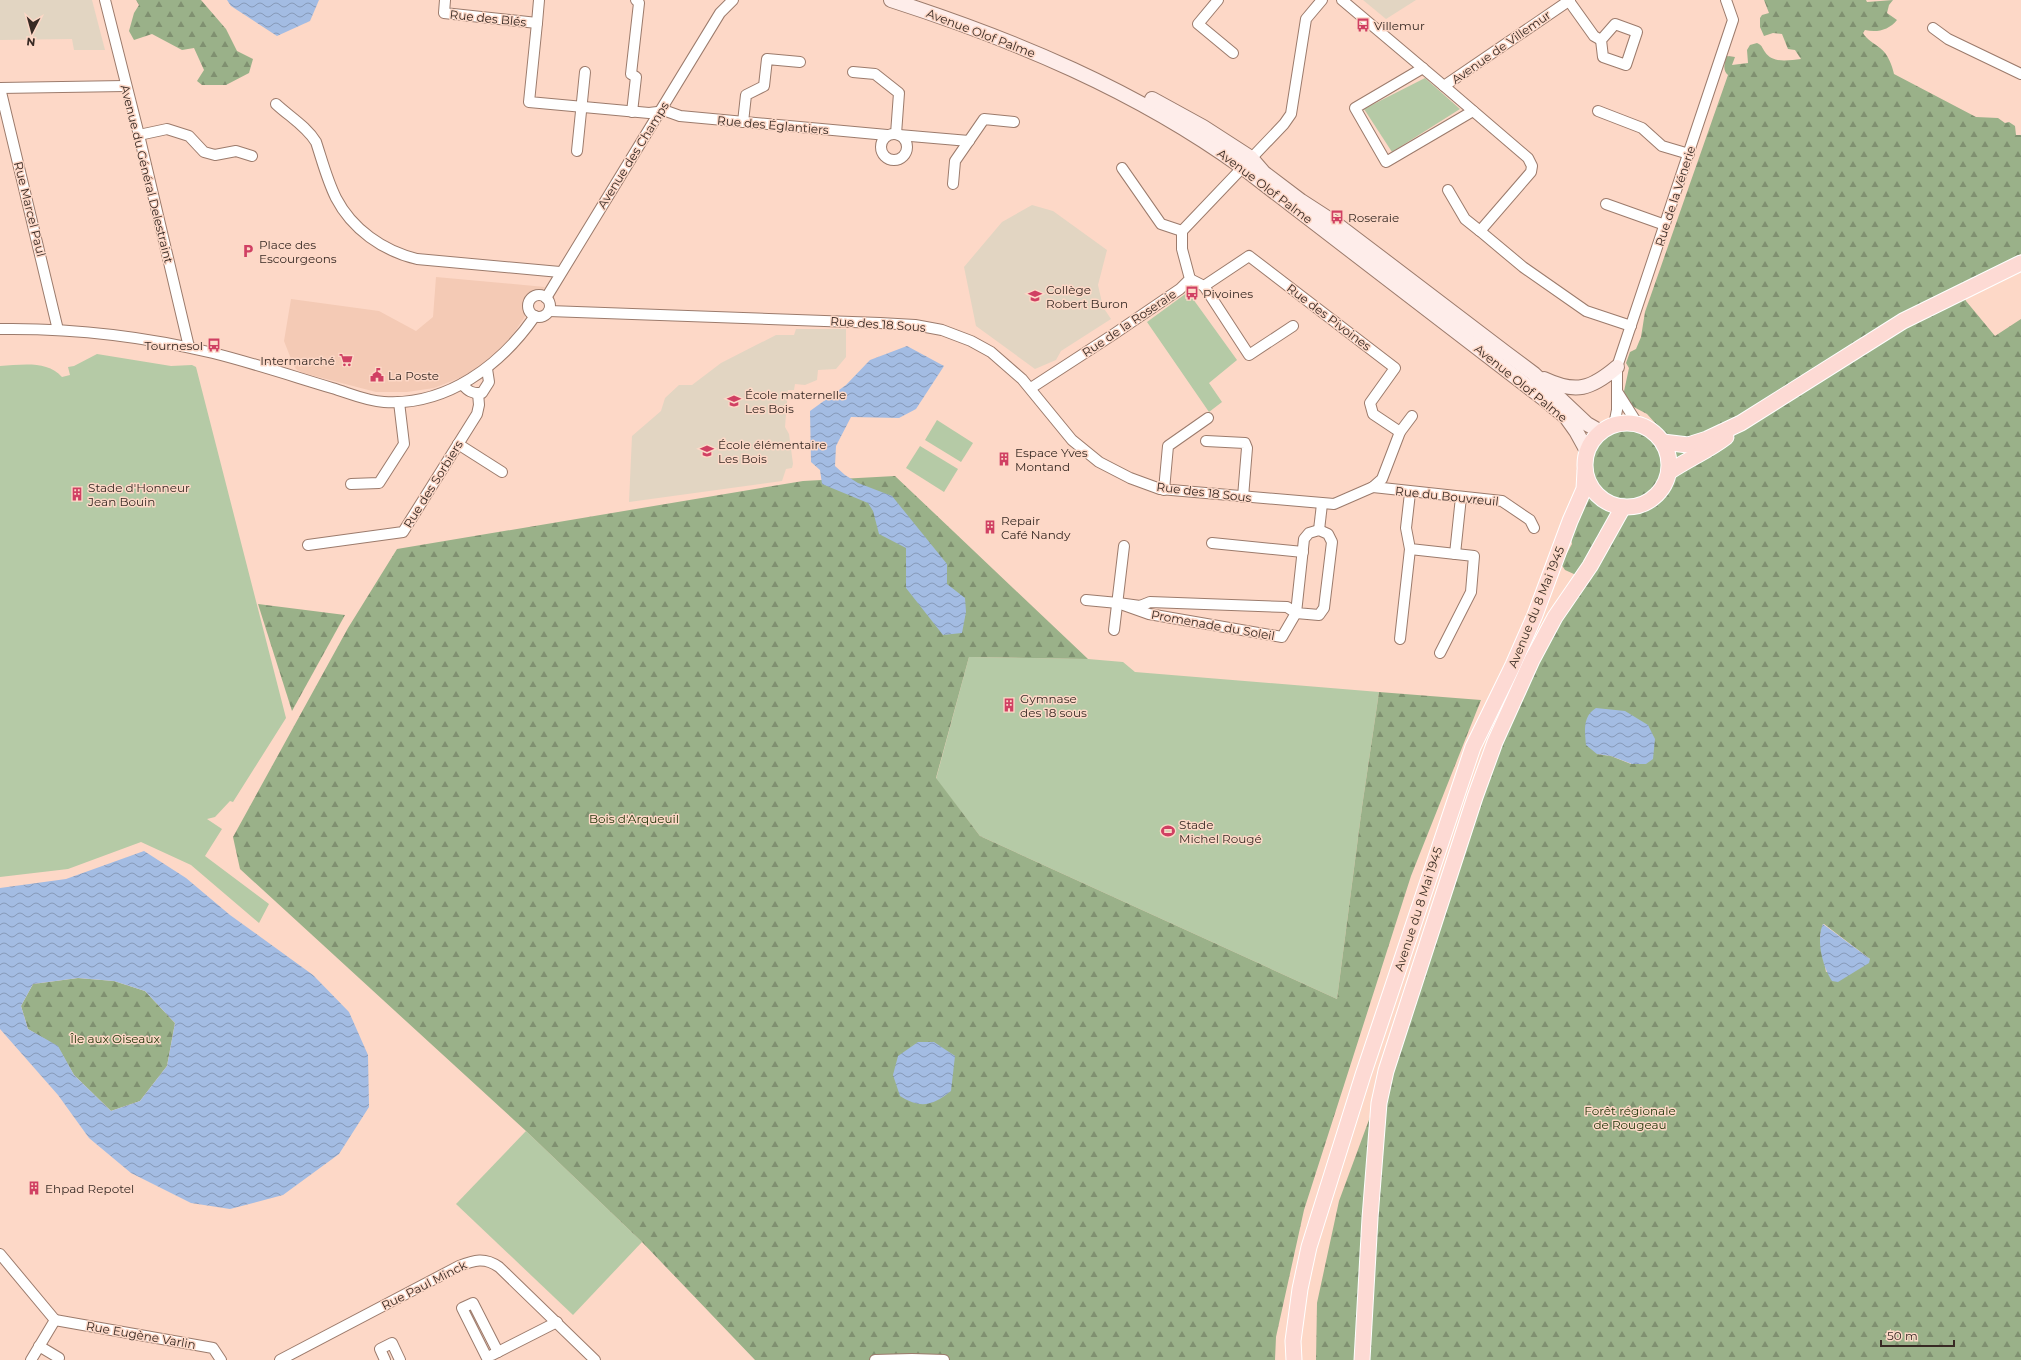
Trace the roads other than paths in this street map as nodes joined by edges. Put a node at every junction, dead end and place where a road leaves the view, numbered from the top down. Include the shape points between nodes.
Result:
1 (105, 0) edge
2 (445, 0) edge
3 (540, 0) edge
4 (636, 0) edge
5 (722, 0) edge
6 (733, 0) edge
7 (891, 0) edge
8 (922, 0) edge
9 (1218, 0) edge
10 (1322, 0) edge
11 (1342, 0) edge
12 (1726, 0) edge
13 (1567, 1) edge
14 (720, 13) junction
15 (538, 23) junction
16 (1933, 28) dead end
17 (1601, 40) dead end
18 (1233, 53) dead end
19 (800, 62) dead end
20 (1423, 68) junction
21 (585, 72) dead end
22 (853, 72) dead end
23 (2021, 74) edge
24 (125, 86) junction
25 (1444, 86) junction
26 (0, 88) edge
27 (529, 102) joint
28 (276, 104) dead end
29 (582, 107) junction
30 (1598, 110) dead end
31 (660, 111) junction
32 (1473, 111) junction
33 (632, 112) junction
34 (743, 122) junction
35 (1014, 122) dead end
36 (139, 135) junction
37 (894, 135) junction
38 (969, 141) junction
39 (577, 151) dead end
40 (1689, 154) junction
41 (252, 156) dead end
42 (1246, 162) junction
43 (1122, 168) dead end
44 (953, 184) dead end
45 (1448, 190) dead end
46 (1606, 204) dead end
47 (1665, 225) junction
48 (1182, 231) junction
49 (1480, 231) junction
50 (2021, 263) edge
51 (560, 272) junction
52 (1190, 279) junction
53 (1204, 286) junction
54 (546, 298) junction
55 (549, 311) junction
56 (535, 316) junction
57 (1293, 326) dead end
58 (1631, 326) junction
59 (0, 329) edge
60 (58, 330) junction
61 (189, 348) junction
62 (1617, 367) junction
63 (487, 369) junction
64 (1534, 374) junction
65 (462, 384) junction
66 (1032, 388) junction
67 (478, 393) junction
68 (1618, 393) junction
69 (399, 402) junction
70 (1412, 416) dead end
71 (1208, 418) dead end
72 (1637, 423) junction
73 (1741, 423) junction
74 (1607, 428) junction
75 (1400, 432) junction
76 (1206, 441) dead end
77 (1663, 442) junction
78 (458, 444) junction
79 (1587, 451) junction
80 (1585, 471) junction
81 (502, 472) dead end
82 (1669, 472) junction
83 (351, 484) dead end
84 (1373, 487) junction
85 (1164, 490) junction
86 (1410, 492) junction
87 (1243, 497) junction
88 (1461, 497) junction
89 (1322, 504) junction
90 (1623, 508) junction
91 (1534, 528) dead end
92 (1319, 530) junction
93 (1212, 543) dead end
94 (308, 545) dead end
95 (1124, 546) dead end
96 (1410, 549) junction
97 (1303, 552) junction
98 (1455, 554) junction
99 (1086, 600) dead end
100 (1118, 603) junction
101 (1296, 613) junction
102 (1114, 630) dead end
103 (1400, 639) dead end
104 (1440, 653) dead end
105 (0, 1254) edge
106 (55, 1320) junction
107 (557, 1322) junction
108 (39, 1346) junction
109 (498, 1352) junction
110 (59, 1358) dead end
111 (485, 1359) edge
112 (31, 1360) edge
113 (221, 1360) edge
114 (280, 1360) edge
115 (385, 1360) edge
116 (400, 1360) edge
117 (595, 1360) edge
118 (875, 1360) edge
119 (944, 1360) edge
120 (1294, 1360) edge
121 (1362, 1360) edge

1 - 24 street, Avenue du Général Delestraint
2 - 15 street, Rue des Blés via 444,13
3 - 15 street
4 - 33 street via 638,2 631,74 636,77
5 - 14 street, Avenue des Champs
6 - 14 street, Avenue des Champs
7 - 42 main road, Avenue Olof Palme via 994,36 1078,72 1139,102
8 - 42 main road, Avenue Olof Palme via 992,25 1080,62 1175,111
9 - 18 street via 1198,24
10 - 42 street via 1306,20 1291,114
11 - 20 street, Avenue de Villemur
12 - 40 street, Rue de la Vénerie via 1733,20
13 - 17 street via 1594,36
13 - 25 street, Avenue de Villemur
14 - 31 street, Avenue des Champs
15 - 27 street, Rue des Blés
16 - 23 street via 1948,39
19 - 34 street via 767,59 764,86 746,95
20 - 25 street, Avenue de Villemur
20 - 32 street via 1355,108 1386,162
21 - 29 street
22 - 37 street via 875,74 899,93
24 - 26 street
24 - 36 street, Avenue du Général Delestraint
25 - 32 street
26 - 60 street, Rue Marcel Paul
27 - 29 street, Rue des Églantiers
28 - 51 street via 311,134 341,207 374,241 417,259
29 - 33 street, Rue des Églantiers
29 - 39 street
30 - 40 street via 1642,128 1662,146
31 - 33 street, Rue des Églantiers
31 - 34 street, Rue des Églantiers via 666,110 680,116
31 - 51 street, Avenue des Champs
32 - 49 street via 1528,158 1532,166 1531,172
34 - 37 street, Rue des Églantiers
35 - 38 street via 984,119
36 - 41 street via 167,129 189,136 204,152 215,155 236,151
36 - 61 street, Avenue du Général Delestraint
37 - 38 street, Rue des Églantiers
38 - 44 street via 955,161
40 - 47 street, Rue de la Vénerie
42 - 48 street
42 - 64 main road, Avenue Olof Palme via 1335,224
42 - 79 main road, Avenue Olof Palme via 1257,180 1566,417
43 - 48 street via 1161,224
45 - 49 street via 1465,219
46 - 47 street
47 - 58 street, Rue de la Vénerie
48 - 52 street via 1182,249
49 - 58 street via 1523,268 1586,311
50 - 73 main road via 1903,321
51 - 54 street, Avenue des Champs
52 - 53 street
52 - 66 street, Rue de la Roseraie via 1180,289
53 - 57 street via 1249,355
53 - 75 street, Rue des Pivoines via 1249,256 1396,368 1370,403 1373,414
54 - 55 street via 550,305
54 - 56 street via 539,296 530,301 529,310
55 - 56 street via 543,316
55 - 66 street, Rue des 18 Sous via 865,322 925,327 954,334 991,352
56 - 63 street via 511,347
58 - 62 street, Rue de la Vénerie
59 - 60 street
60 - 61 street via 120,336
61 - 69 street via 214,353 371,400
62 - 64 main road via 1592,385 1571,389
62 - 68 street, Rue de la Vénerie
63 - 65 street
63 - 67 street via 489,382 482,393
64 - 74 main road, Avenue Olof Palme via 1587,424
65 - 67 street via 468,391
65 - 69 street via 422,398
66 - 85 street, Rue des 18 Sous via 1072,440 1099,462 1130,478
67 - 78 street, Rue des Sorbiers via 477,414
68 - 72 street
68 - 74 street, Rue de la Vénerie via 1617,410
69 - 83 street via 404,444 379,483
70 - 75 street, Rue des 18 Sous
71 - 85 street via 1168,446
72 - 74 main road
72 - 77 main road via 1656,433
73 - 77 main road via 1688,445
73 - 82 main road via 1710,450
74 - 79 main road via 1594,438
75 - 84 street, Rue des 18 Sous via 1382,479
76 - 87 street via 1245,443 1247,448
77 - 82 main road via 1668,453
78 - 81 street
78 - 94 street, Rue des Sorbiers via 403,532
79 - 80 main road
80 - 90 main road via 1590,485 1598,496 1610,504
80 - 120 main road, Avenue du 8 Mai 1945 via 1584,489 1535,615 1472,747 1387,1001 1309,1247 1293,1341
82 - 90 main road via 1657,496 1638,506
84 - 86 street, Rue du Bouvreuil
84 - 89 street, Rue des 18 Sous via 1334,504
85 - 87 street, Rue des 18 Sous
86 - 88 street, Rue du Bouvreuil
86 - 96 street via 1406,528
87 - 89 street, Rue des 18 Sous
88 - 91 street, Rue du Bouvreuil via 1502,501 1530,520
88 - 98 street
89 - 92 street
90 - 121 main road via 1590,566 1548,629 1495,742 1386,1071 1379,1110 1370,1218
92 - 97 street, Promenade du Soleil via 1309,533 1304,539
92 - 101 street, Promenade du Soleil via 1328,534 1332,542 1324,608 1319,615
93 - 97 street
95 - 100 street
96 - 98 street
96 - 103 street
97 - 101 street, Promenade du Soleil
98 - 104 street via 1474,556 1471,592
99 - 100 street, Promenade du Soleil
100 - 101 street, Promenade du Soleil via 1140,606 1150,602 1287,607
100 - 101 street, Promenade du Soleil via 1149,614 1282,637
100 - 102 street
105 - 106 street
106 - 108 street
106 - 113 street, Rue Eugène Varlin via 213,1348
107 - 109 street
107 - 114 street, Rue Paul Minck via 492,1262 472,1261
107 - 117 street, Rue Paul Minck
108 - 110 street
108 - 112 street
109 - 111 street
109 - 111 street via 473,1303 462,1308
115 - 116 street via 380,1350 392,1343
118 - 119 street

